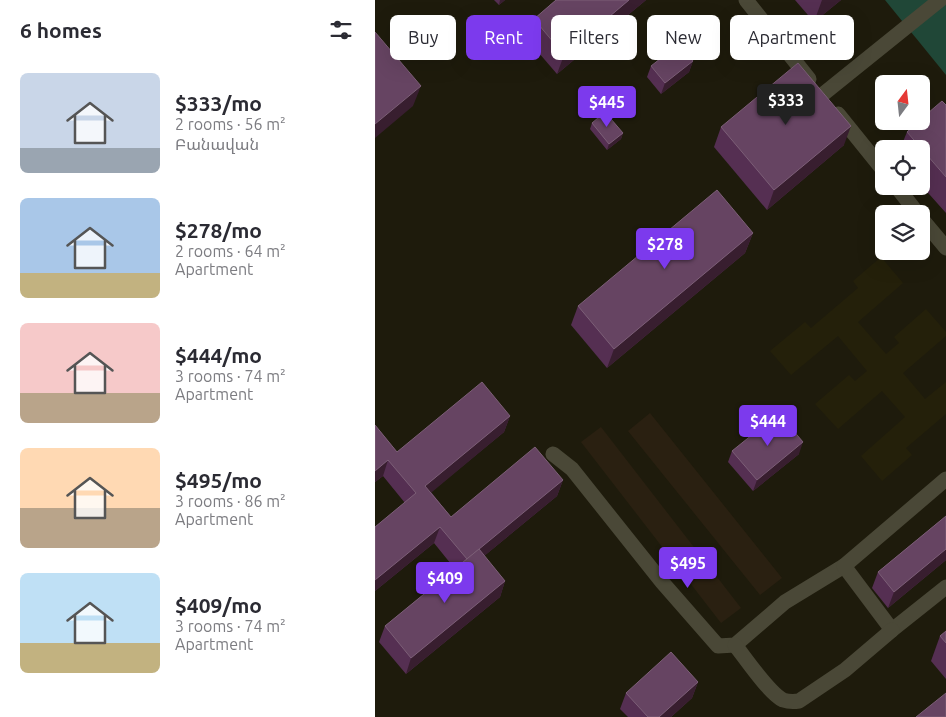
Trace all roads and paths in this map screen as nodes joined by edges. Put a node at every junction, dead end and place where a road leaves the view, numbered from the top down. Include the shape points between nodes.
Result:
1 (746, 0) edge
2 (940, 0) edge
3 (823, 95) junction
4 (875, 160) edge
5 (903, 195) edge
6 (911, 205) edge
7 (930, 229) edge
8 (946, 248) edge
9 (553, 454) dead end
10 (946, 479) edge
11 (844, 566) junction
12 (946, 587) edge
13 (892, 630) junction
14 (735, 646) junction

1 - 3 street
2 - 3 street
3 - 4 street
5 - 6 street
7 - 8 street
9 - 14 street via 572,469 718,646
10 - 11 street
11 - 13 street
11 - 14 street via 785,602
12 - 13 street
13 - 14 street via 845,670 799,701 790,702 781,699

